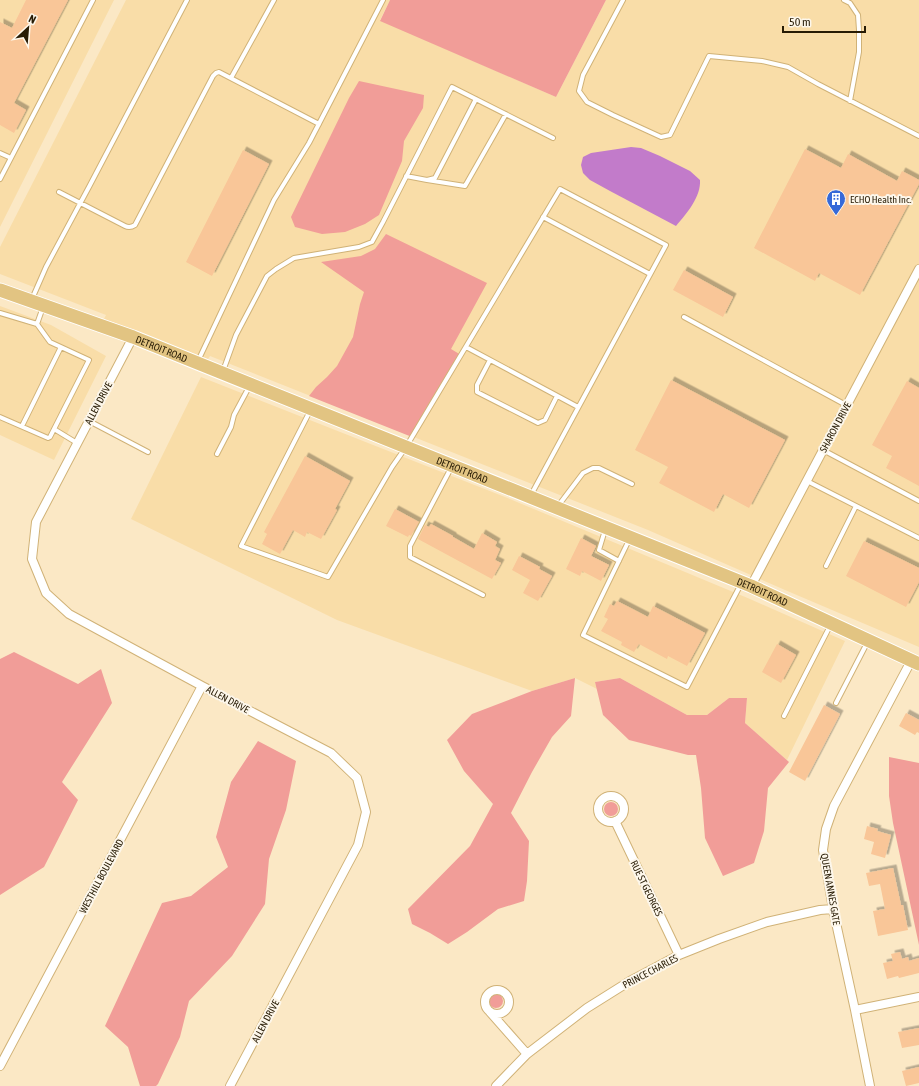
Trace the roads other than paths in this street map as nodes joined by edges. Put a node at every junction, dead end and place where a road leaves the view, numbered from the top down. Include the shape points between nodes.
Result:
1 (86, 0) edge
2 (187, 0) edge
3 (274, 0) edge
4 (384, 0) edge
5 (623, 0) edge
6 (844, 0) edge
7 (92, 1) edge
8 (231, 78) junction
9 (476, 99) junction
10 (850, 101) junction
11 (506, 114) junction
12 (319, 124) junction
13 (919, 136) edge
14 (553, 138) dead end
15 (0, 153) edge
16 (11, 158) junction
17 (406, 176) junction
18 (0, 179) edge
19 (427, 180) junction
20 (59, 192) dead end
21 (80, 203) junction
22 (543, 217) junction
23 (918, 273) edge
24 (650, 274) junction
25 (0, 290) edge
26 (37, 304) junction
27 (0, 313) edge
28 (684, 317) dead end
29 (37, 324) junction
30 (133, 337) junction
31 (61, 347) junction
32 (466, 347) junction
33 (490, 360) junction
34 (197, 363) junction
35 (222, 373) junction
36 (250, 385) junction
37 (557, 396) junction
38 (847, 406) junction
39 (578, 407) junction
40 (311, 409) junction
41 (0, 417) edge
42 (89, 421) junction
43 (22, 426) junction
44 (54, 429) junction
45 (77, 443) junction
46 (406, 447) junction
47 (823, 450) junction
48 (148, 452) dead end
49 (217, 454) dead end
50 (452, 466) junction
51 (807, 481) junction
52 (632, 484) dead end
53 (530, 497) junction
54 (919, 501) edge
55 (856, 506) junction
56 (557, 508) junction
57 (606, 527) junction
58 (630, 537) junction
59 (919, 538) edge
60 (619, 561) junction
61 (826, 566) dead end
62 (747, 584) junction
63 (483, 595) dead end
64 (832, 624) junction
65 (868, 641) junction
66 (915, 662) edge
67 (202, 686) junction
68 (836, 703) dead end
69 (784, 716) dead end
70 (615, 821) dead end
71 (833, 909) junction
72 (679, 955) junction
73 (919, 997) edge
74 (855, 1010) junction
75 (490, 1012) dead end
76 (526, 1054) junction
77 (0, 1066) edge
78 (230, 1086) edge
79 (496, 1086) edge
80 (870, 1086) edge

1 - 7 lane
2 - 21 lane
3 - 8 lane
4 - 12 lane
5 - 10 lane via 583,75 579,91 587,102 660,137 670,134 709,56 762,61 788,67
6 - 10 lane via 850,3 858,15 859,30 859,52
7 - 16 lane
8 - 12 lane
8 - 21 lane via 219,72 213,76 135,225 128,227
9 - 11 lane
9 - 17 lane via 452,87
9 - 19 lane via 435,178
10 - 13 lane
11 - 14 lane
11 - 19 lane via 465,186
12 - 34 lane via 274,200
15 - 16 lane
16 - 18 lane
17 - 19 lane
17 - 35 lane via 372,242 359,247 294,258 267,276 236,335
20 - 21 lane
21 - 26 lane via 46,267
22 - 24 lane
22 - 24 lane via 560,189 666,245
22 - 32 lane
23 - 38 street, SHARON DRIVE
24 - 39 lane
25 - 26 main road, DETROIT ROAD
26 - 29 lane
26 - 30 main road, DETROIT ROAD
27 - 29 lane
28 - 38 lane
29 - 31 lane via 50,342
30 - 34 main road, DETROIT ROAD
30 - 42 street, ALLEN DRIVE
31 - 43 lane
31 - 44 lane via 89,360
32 - 33 lane
32 - 46 lane
33 - 37 lane
33 - 37 lane via 477,385 477,392 538,423 545,420
34 - 35 main road, DETROIT ROAD
35 - 36 main road, DETROIT ROAD
36 - 40 main road, DETROIT ROAD
36 - 49 lane
37 - 39 lane
38 - 47 street, SHARON DRIVE
39 - 53 lane
40 - 46 main road, DETROIT ROAD
40 - 46 lane via 241,546 328,577
41 - 43 lane
42 - 45 street, ALLEN DRIVE
42 - 48 lane
43 - 44 lane via 48,438
44 - 45 lane
45 - 67 street, ALLEN DRIVE via 36,522 32,559 46,593 69,614
46 - 50 main road, DETROIT ROAD
47 - 51 street, SHARON DRIVE
47 - 54 lane
50 - 53 main road, DETROIT ROAD
50 - 63 lane via 410,546 410,557
51 - 55 lane
51 - 62 street, SHARON DRIVE
52 - 56 lane via 599,468 593,468 583,473
53 - 56 main road, DETROIT ROAD
55 - 59 lane
55 - 61 lane
56 - 57 main road, DETROIT ROAD
57 - 58 main road, DETROIT ROAD
57 - 60 lane via 599,550
58 - 60 lane
58 - 62 main road, DETROIT ROAD
60 - 62 lane via 583,635 688,687
62 - 64 main road, DETROIT ROAD
64 - 65 main road, DETROIT ROAD
64 - 69 lane
65 - 66 main road, DETROIT ROAD
65 - 68 lane
66 - 71 street, QUEEN ANNES GATE via 834,806 826,829 823,850
67 - 77 street, WESTHILL BOULEVARD
67 - 78 street, ALLEN DRIVE via 331,753 357,778 366,812 358,846
70 - 72 street, RUE ST GEORGES
71 - 72 street, PRINCE CHARLES via 767,922
71 - 74 street, QUEEN ANNES GATE
72 - 76 street, PRINCE CHARLES via 587,1008
73 - 74 street
74 - 80 street, QUEEN ANNES GATE
75 - 76 street
76 - 79 street, PRINCE CHARLES

